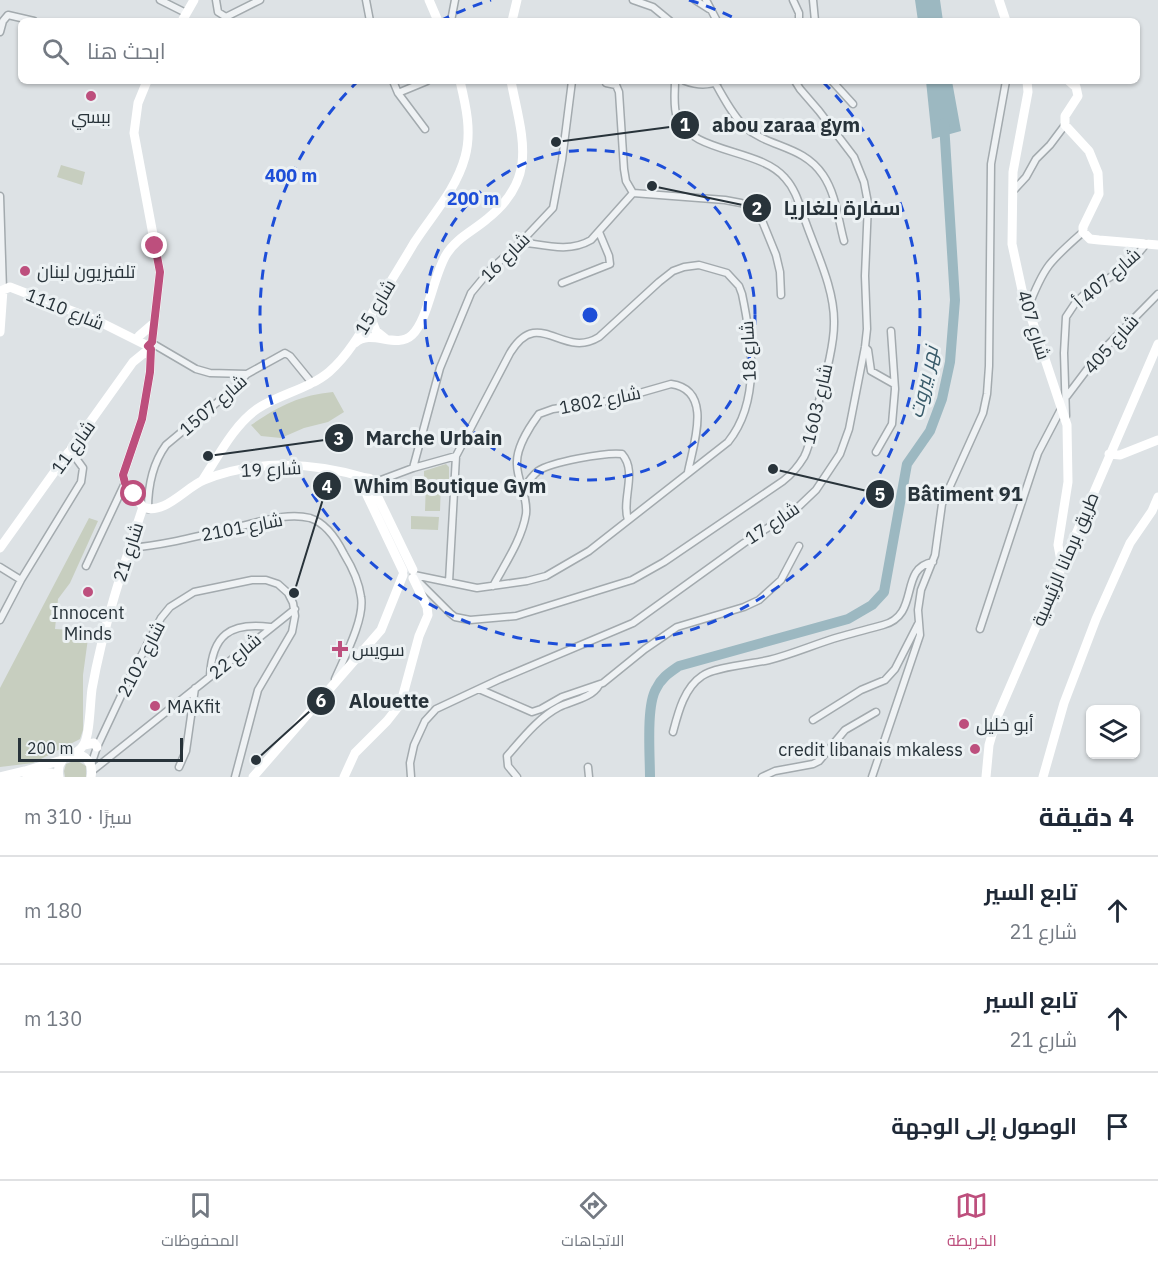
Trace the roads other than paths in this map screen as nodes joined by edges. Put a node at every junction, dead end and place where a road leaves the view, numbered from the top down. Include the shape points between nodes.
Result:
1 (160, 0) edge
2 (194, 0) edge
3 (216, 0) edge
4 (260, 0) edge
5 (366, 0) edge
6 (429, 0) edge
7 (455, 0) edge
8 (518, 0) edge
9 (633, 0) edge
10 (695, 0) edge
11 (706, 0) edge
12 (793, 0) edge
13 (813, 0) edge
14 (999, 0) edge
15 (1006, 0) edge
16 (712, 11) junction
17 (184, 17) edge
18 (21, 18) edge
19 (369, 18) edge
20 (437, 18) edge
21 (452, 18) edge
22 (513, 18) edge
23 (666, 18) edge
24 (716, 18) edge
25 (799, 18) edge
26 (815, 18) edge
27 (1005, 18) edge
28 (1006, 18) edge
29 (0, 32) edge
30 (146, 84) edge
31 (394, 84) edge
32 (420, 84) edge
33 (461, 84) edge
34 (512, 84) edge
35 (572, 84) edge
36 (611, 84) edge
37 (675, 84) edge
38 (717, 84) edge
39 (797, 84) edge
40 (835, 84) edge
41 (1005, 84) edge
42 (1027, 84) edge
43 (1072, 84) edge
44 (398, 93) junction
45 (853, 104) dead end
46 (1065, 125) junction
47 (425, 129) dead end
48 (1014, 190) junction
49 (633, 193) junction
50 (0, 196) edge
51 (598, 232) junction
52 (1083, 232) junction
53 (844, 241) dead end
54 (521, 242) junction
55 (1146, 244) junction
56 (1158, 245) edge
57 (562, 283) dead end
58 (3, 290) junction
59 (1158, 294) edge
60 (781, 295) dead end
61 (1028, 308) junction
62 (370, 316) junction
63 (154, 323) junction
64 (891, 331) dead end
65 (0, 332) edge
66 (128, 335) junction
67 (139, 336) junction
68 (386, 339) junction
69 (1158, 344) edge
70 (151, 346) junction
71 (865, 347) junction
72 (350, 348) junction
73 (134, 362) junction
74 (150, 372) junction
75 (247, 374) junction
76 (312, 383) junction
77 (894, 384) junction
78 (1066, 396) junction
79 (1061, 409) junction
80 (1066, 420) junction
81 (1158, 440) edge
82 (70, 450) junction
83 (223, 450) junction
84 (876, 452) dead end
85 (1109, 454) junction
86 (456, 456) junction
87 (239, 468) junction
88 (413, 468) junction
89 (688, 472) junction
90 (202, 481) junction
91 (125, 483) junction
92 (368, 485) junction
93 (523, 489) junction
94 (1158, 497) edge
95 (146, 508) junction
96 (628, 520) junction
97 (799, 546) dead end
98 (0, 548) edge
99 (129, 548) junction
100 (933, 562) junction
101 (86, 566) dead end
102 (1062, 566) junction
103 (0, 567) edge
104 (410, 574) junction
105 (21, 580) junction
106 (449, 582) junction
107 (493, 586) junction
108 (295, 609) junction
109 (0, 620) edge
110 (918, 624) junction
111 (270, 627) junction
112 (980, 629) dead end
113 (210, 676) junction
114 (333, 685) junction
115 (599, 685) junction
116 (195, 688) junction
117 (479, 689) junction
118 (876, 712) dead end
119 (813, 720) dead end
120 (673, 732) dead end
121 (84, 745) junction
122 (97, 747) junction
123 (66, 757) junction
124 (179, 767) dead end
125 (588, 767) dead end
126 (91, 771) edge
127 (28, 776) edge
128 (58, 776) edge
129 (0, 777) edge
130 (235, 777) edge
131 (253, 777) edge
132 (344, 777) edge
133 (411, 777) edge
134 (517, 777) edge
135 (589, 777) edge
136 (762, 777) edge
137 (872, 777) edge
138 (986, 777) edge
139 (1043, 777) edge

1 - 17 street
2 - 17 street
3 - 4 street via 218,12 226,18
5 - 19 street
6 - 20 street
7 - 21 street
8 - 22 street
9 - 23 street via 653,7
10 - 16 street
11 - 16 street
12 - 25 street
13 - 26 street
14 - 27 street
15 - 28 street
16 - 24 street
18 - 29 street via 8,15
30 - 63 street via 138,103 134,133 160,272
31 - 44 street
32 - 44 street
33 - 62 street, شارع 15 via 468,127 464,160 449,192
34 - 68 street via 523,143 522,169 514,193 446,254 416,331 402,340
35 - 54 street, شارع 16 via 555,204
36 - 49 street via 620,92 624,169
37 - 104 street, شارع 1603 via 676,114 690,134 758,159 785,178 797,196 821,264 831,295 834,323 805,455 793,473 778,485 632,580 516,616 470,620 455,617
38 - 53 street via 747,128 811,160 835,202
39 - 71 street, شارع 17 via 849,149 864,182 868,203
40 - 45 street
41 - 100 street via 991,164 986,400 944,499
42 - 48 street, شارع 407
43 - 46 street via 1078,96
44 - 47 street
46 - 48 street
46 - 52 street via 1089,151 1098,173 1099,194
48 - 61 street, شارع 407 via 1012,244
49 - 51 street
49 - 60 street via 725,200 752,207 776,255
50 - 58 street
51 - 54 street via 583,245 567,249
51 - 57 street via 610,264
52 - 55 street via 1090,239
52 - 61 street via 1047,265
54 - 88 street, شارع 16 via 471,293 440,368
55 - 56 street
55 - 78 street, شارع 407 أ via 1128,266 1088,291 1066,317
58 - 65 street
58 - 66 street, شارع 1110 via 12,287
59 - 78 street, شارع 405 via 1098,355
61 - 79 street, شارع 407
62 - 68 street via 376,331
62 - 72 street, شارع 15
63 - 67 street
63 - 70 street
64 - 77 street
66 - 67 street
66 - 70 street, شارع 1110
67 - 70 street
68 - 72 street via 364,337
69 - 85 street, طريق برمانا الرئيسية
70 - 73 street, شارع 11
70 - 74 street
70 - 75 street via 196,369
71 - 77 street via 871,371
71 - 117 street, شارع 17 via 847,440 820,484 802,504 624,628
72 - 76 street, شارع 15 via 330,371
73 - 74 street
73 - 82 street, شارع 11
74 - 91 street via 142,419 123,475
75 - 76 street, شارع 1507 via 285,353
75 - 95 street, شارع 1507 via 166,445 154,469
76 - 83 street, شارع 15 via 258,409 245,419
77 - 84 street via 892,424
78 - 80 street, شارع 407 أ
79 - 80 street, شارع 407
79 - 112 street via 1038,453
80 - 102 street, شارع 407 via 1068,482 1058,545
81 - 85 street via 1120,455
82 - 98 street, شارع 11
82 - 105 street via 84,468 81,482
83 - 87 street via 227,466
83 - 90 street, شارع 15
85 - 102 street, طريق برمانا الرئيسية
86 - 88 street
86 - 89 street, شارع 18 via 520,338 540,332 573,344 588,343 673,271 699,265 727,273 739,286 751,349 750,395 741,423 729,442
86 - 106 street
87 - 90 street, شارع 19
87 - 92 street, شارع 19 via 275,465 337,470
88 - 92 street
89 - 93 street, شارع 1802 via 699,414 692,395 671,384 615,400 539,414 517,463
89 - 96 street, شارع 18
90 - 95 street, شارع 19 via 170,502
91 - 95 street, شارع 21
91 - 101 street
92 - 104 street
93 - 96 street via 543,469 597,455 622,454 630,475 625,503
93 - 107 street, شارع 1802 via 523,527
94 - 139 street via 1126,551 1096,620 1064,703
95 - 99 street, شارع 21
96 - 107 street, شارع 18 via 581,557 557,570 526,581
97 - 115 street via 781,580 764,596 744,607 677,627
99 - 114 street, شارع 2101 via 287,517 309,518 326,528 345,554 362,598 359,618
99 - 121 street, شارع 21 via 97,663
100 - 110 street via 921,590
100 - 120 street via 916,570 903,612 887,624 769,660 702,675 684,699
102 - 138 street, طريق برمانا الرئيسية via 996,717
103 - 105 street
104 - 106 street, شارع 18
104 - 114 street via 381,630
104 - 132 street via 428,615 404,694 387,721 355,753
105 - 109 street
106 - 107 street, شارع 18 via 477,588
108 - 111 street, شارع 22
108 - 122 street, شارع 2102 via 288,593 266,580 194,592 177,600 161,618
108 - 130 street via 292,632 258,690
110 - 119 street via 895,669 885,680
110 - 137 street via 921,635
111 - 113 street, شارع 22
111 - 113 street via 235,628 226,633 214,648
113 - 116 street, شارع 22
114 - 131 street
115 - 117 street via 532,712
115 - 134 street via 583,698 547,715 514,748 507,763
116 - 124 street via 186,751
116 - 126 street, شارع 22
117 - 133 street, شارع 17 via 451,700 428,716 414,745
118 - 136 street via 845,730 819,761
121 - 122 street via 94,743
121 - 123 street
122 - 126 street, شارع 2102
123 - 126 street via 85,757
123 - 127 street
123 - 128 street via 58,767
125 - 135 street
127 - 128 street via 51,772
127 - 129 street

